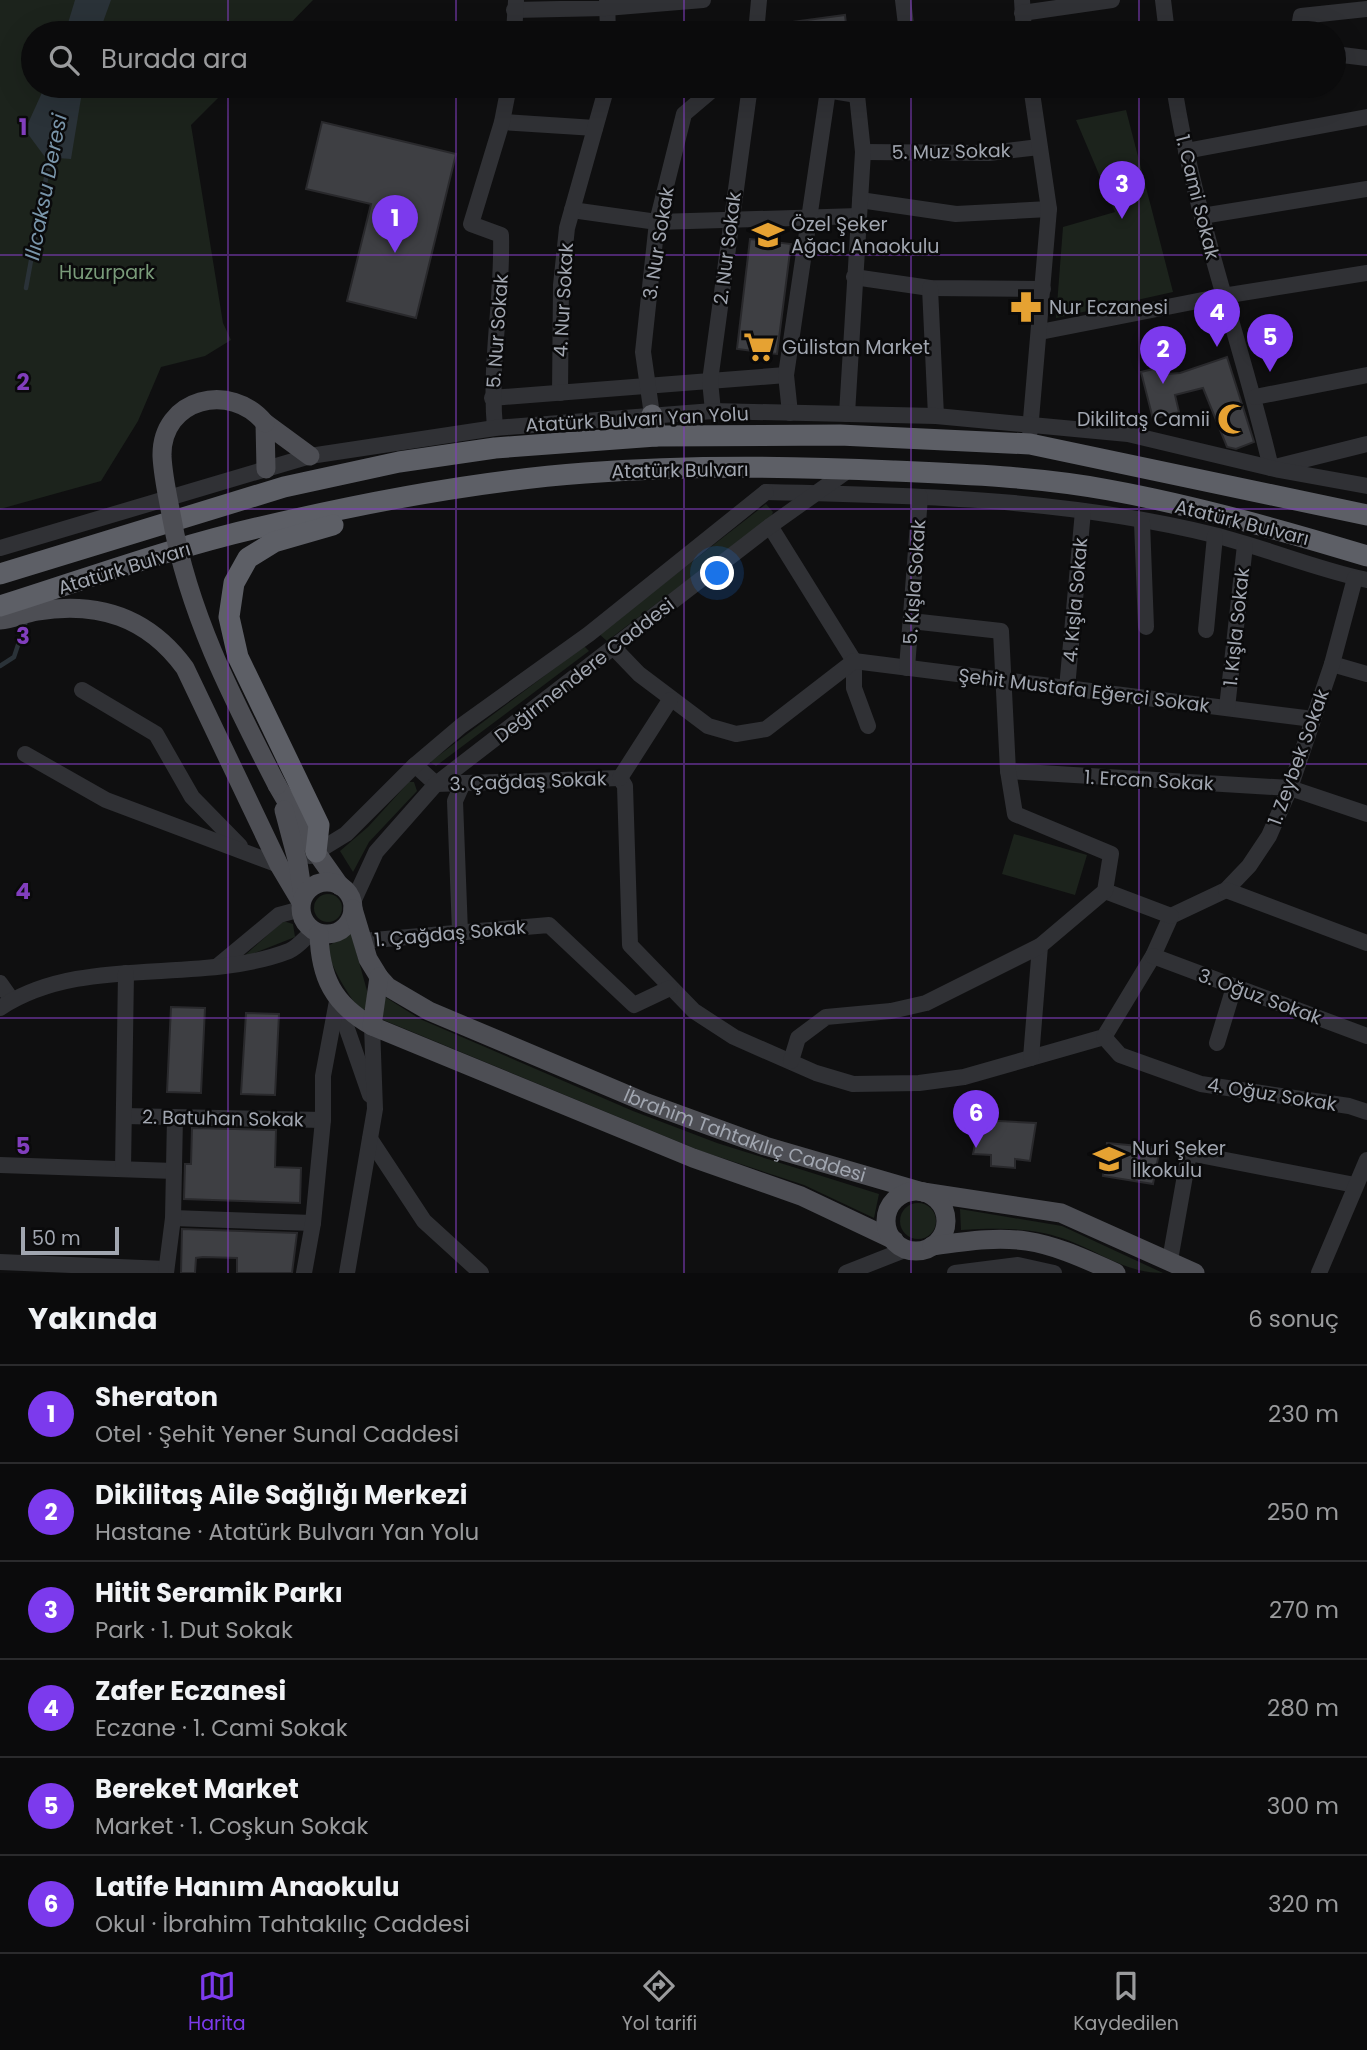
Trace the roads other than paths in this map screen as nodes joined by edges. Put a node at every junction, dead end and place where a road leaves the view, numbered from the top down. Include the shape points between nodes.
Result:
1 (703, 0) edge
2 (759, 0) edge
3 (903, 0) edge
4 (1112, 0) edge
5 (1163, 0) edge
6 (606, 4) edge
7 (515, 5) edge
8 (1022, 6) edge
9 (1367, 9) edge
10 (757, 21) edge
11 (906, 21) edge
12 (1166, 21) edge
13 (1300, 21) edge
14 (1346, 55) edge
15 (1367, 58) edge
16 (507, 98) edge
17 (604, 98) edge
18 (702, 98) edge
19 (748, 98) edge
20 (827, 98) edge
21 (862, 98) edge
22 (1033, 98) edge
23 (1176, 98) edge
24 (1367, 117) edge
25 (502, 122) junction
26 (595, 128) junction
27 (1039, 147) junction
28 (1186, 151) junction
29 (863, 152) junction
30 (1367, 189) edge
31 (859, 208) junction
32 (1049, 209) junction
33 (572, 210) junction
34 (1202, 216) junction
35 (811, 217) junction
36 (731, 218) junction
37 (657, 222) junction
38 (1367, 273) edge
39 (854, 277) junction
40 (930, 288) junction
41 (1043, 289) junction
42 (1223, 296) junction
43 (1040, 331) junction
44 (786, 375) junction
45 (1367, 375) edge
46 (710, 381) junction
47 (647, 386) junction
48 (560, 393) junction
49 (1255, 397) junction
50 (492, 398) junction
51 (713, 411) junction
52 (790, 413) junction
53 (848, 414) junction
54 (652, 415) junction
55 (936, 416) junction
56 (265, 423) junction
57 (495, 428) junction
58 (1030, 434) junction
59 (656, 436) junction
60 (1367, 444) edge
61 (310, 456) junction
62 (742, 468) junction
63 (1271, 468) junction
64 (266, 469) junction
65 (850, 469) junction
66 (1367, 486) edge
67 (766, 492) junction
68 (816, 493) junction
69 (920, 497) junction
70 (374, 504) junction
71 (1083, 512) junction
72 (1367, 516) edge
73 (1142, 522) junction
74 (771, 526) junction
75 (1215, 536) junction
76 (1245, 545) junction
77 (0, 548) edge
78 (1367, 556) edge
79 (0, 573) edge
80 (1361, 579) edge
81 (2, 617) edge
82 (911, 621) junction
83 (1146, 627) dead end
84 (1206, 629) dead end
85 (589, 634) junction
86 (610, 651) junction
87 (855, 661) junction
88 (1332, 664) junction
89 (907, 668) junction
90 (1367, 674) edge
91 (1002, 680) junction
92 (1066, 688) junction
93 (82, 690) dead end
94 (670, 700) junction
95 (1227, 709) junction
96 (1313, 719) junction
97 (868, 726) dead end
98 (25, 754) dead end
99 (415, 765) junction
100 (1008, 771) junction
101 (620, 778) junction
102 (436, 783) junction
103 (463, 783) junction
104 (1290, 788) junction
105 (1367, 795) edge
106 (1365, 813) edge
107 (247, 853) junction
108 (298, 860) junction
109 (340, 886) junction
110 (1226, 890) junction
111 (1105, 891) junction
112 (302, 903) junction
113 (353, 905) junction
114 (1171, 916) junction
115 (316, 932) junction
116 (460, 932) junction
117 (362, 941) junction
118 (1367, 943) edge
119 (1040, 946) junction
120 (1153, 957) junction
121 (217, 967) junction
122 (127, 973) junction
123 (379, 977) junction
124 (0, 983) edge
125 (1234, 987) junction
126 (670, 988) junction
127 (337, 1001) junction
128 (6, 1004) edge
129 (372, 1026) junction
130 (1367, 1036) edge
131 (1104, 1037) junction
132 (1217, 1043) dead end
133 (1031, 1058) junction
134 (791, 1061) junction
135 (375, 1109) junction
136 (1367, 1112) edge
137 (124, 1116) junction
138 (175, 1117) junction
139 (323, 1120) junction
140 (370, 1139) junction
141 (1367, 1160) edge
142 (0, 1165) edge
143 (122, 1169) junction
144 (174, 1171) junction
145 (1354, 1185) junction
146 (923, 1192) junction
147 (173, 1218) junction
148 (313, 1223) junction
149 (900, 1244) junction
150 (932, 1246) junction
151 (1170, 1259) junction
152 (0, 1262) edge
153 (166, 1271) edge
154 (1048, 1272) edge
155 (304, 1273) edge
156 (347, 1273) edge
157 (481, 1273) edge
158 (846, 1273) edge
159 (954, 1273) edge
160 (1116, 1273) edge
161 (1195, 1273) edge
162 (1319, 1273) edge

1 - 6 street
2 - 10 street
3 - 11 street
4 - 8 street
5 - 12 street
6 - 7 street
9 - 13 street via 1301,16
14 - 15 street
16 - 25 street
17 - 26 street, 4. Nur Sokak
18 - 37 street, 3. Nur Sokak via 684,114
19 - 36 street, 2. Nur Sokak
20 - 35 street
21 - 29 street
22 - 27 street
23 - 28 street, 1. Cami Sokak
24 - 28 street
25 - 26 street
25 - 50 street, 5. Nur Sokak via 471,224 501,235
26 - 33 street, 4. Nur Sokak
27 - 29 street, 5. Muz Sokak via 989,153
27 - 32 street
28 - 34 street, 1. Cami Sokak
29 - 31 street
30 - 34 street
31 - 32 street via 956,214
31 - 35 street
31 - 39 street
32 - 41 street
33 - 37 street
33 - 48 street, 4. Nur Sokak via 561,285
34 - 42 street, 1. Cami Sokak
35 - 36 street
35 - 44 street
36 - 37 street
36 - 46 street, 2. Nur Sokak
37 - 47 street, 3. Nur Sokak via 643,352
38 - 42 street
39 - 40 street
39 - 53 street
40 - 41 street
40 - 55 street
41 - 43 street
42 - 43 street
42 - 49 street, 1. Cami Sokak
43 - 58 street
44 - 46 street
44 - 52 street
45 - 49 street
46 - 47 street
46 - 51 street, 2. Nur Sokak
47 - 48 street
47 - 54 street, 3. Nur Sokak
48 - 50 street
49 - 63 street, 1. Cami Sokak
50 - 57 street, 5. Nur Sokak
51 - 52 street, Atatürk Bulvarı Yan Yolu
51 - 54 street, Atatürk Bulvarı Yan Yolu
52 - 53 street, Atatürk Bulvarı Yan Yolu
53 - 55 street, Atatürk Bulvarı Yan Yolu
54 - 57 street, Atatürk Bulvarı Yan Yolu
54 - 59 highway
55 - 58 street, Atatürk Bulvarı Yan Yolu
56 - 61 main road
56 - 64 main road
56 - 108 main road, bridge via 248,406 221,398 205,399 177,418 162,454 179,560 198,619 277,785
57 - 61 street, Atatürk Bulvarı Yan Yolu
58 - 59 highway, Atatürk Bulvarı
58 - 63 street, Atatürk Bulvarı Yan Yolu via 1128,434
58 - 72 highway, Atatürk Bulvarı
59 - 79 highway, Atatürk Bulvarı via 495,448 399,462 284,487
60 - 63 street
61 - 64 street, Atatürk Bulvarı Yan Yolu
62 - 65 highway, Atatürk Bulvarı
62 - 67 street
62 - 70 highway, Atatürk Bulvarı via 574,474 443,490
63 - 66 street, Atatürk Bulvarı Yan Yolu
64 - 77 street, Atatürk Bulvarı Yan Yolu
65 - 68 street, Değirmendere Caddesi
65 - 78 highway, Atatürk Bulvarı via 965,474 1107,490 1265,524
67 - 68 street
67 - 85 street, Değirmendere Caddesi
68 - 69 street
68 - 74 street, Değirmendere Caddesi
69 - 71 street
69 - 82 street, 5. Kışla Sokak
70 - 81 highway, Atatürk Bulvarı via 259,527
70 - 108 highway via 342,522 257,551 240,569 230,601 230,629 238,657 320,825
71 - 73 street
71 - 92 street, 4. Kışla Sokak
73 - 75 street
73 - 83 street
74 - 86 street, Değirmendere Caddesi
74 - 87 street
75 - 76 street
75 - 84 street
76 - 80 street
76 - 95 street, 1. Kışla Sokak
80 - 88 street, 1. Zeybek Sokak
81 - 108 main road via 36,611 99,611 134,621 163,640 185,668
82 - 89 street, 5. Kışla Sokak
82 - 91 street via 1001,631
85 - 86 street
85 - 99 street, Değirmendere Caddesi
86 - 94 street
86 - 102 street, Değirmendere Caddesi
87 - 89 street, Şehit Mustafa Eğerci Sokak
87 - 94 street via 766,730 736,734 708,726
87 - 97 street via 854,688
88 - 90 street
88 - 96 street, 1. Zeybek Sokak
89 - 91 street, Şehit Mustafa Eğerci Sokak
91 - 92 street, Şehit Mustafa Eğerci Sokak
91 - 100 street
92 - 95 street, Şehit Mustafa Eğerci Sokak
93 - 107 street via 156,734 192,797
94 - 101 street
95 - 96 street, Şehit Mustafa Eğerci Sokak
96 - 104 street, 1. Zeybek Sokak
98 - 107 street via 106,800
99 - 102 street
99 - 108 street, Değirmendere Caddesi via 346,834
100 - 104 street, 1. Ercan Sokak
100 - 111 street via 1015,814 1111,854
101 - 103 street, 3. Çağdaş Sokak
101 - 126 street via 625,786 630,945
102 - 103 street, 3. Çağdaş Sokak
102 - 113 street, Değirmendere Caddesi via 376,852
103 - 116 street via 455,801
104 - 106 street, 1. Ercan Sokak
104 - 110 street, 1. Zeybek Sokak via 1269,836
105 - 106 street
107 - 108 street
108 - 109 main road
108 - 112 main road
109 - 112 main road via 322,882 310,888
109 - 113 main road
110 - 114 street, 1. Zeybek Sokak
110 - 118 street
111 - 114 street
111 - 119 street
112 - 115 main road via 304,921
112 - 121 street via 279,915
113 - 115 main road via 349,922 339,932
113 - 117 main road, İbrahim Tahtakılıç Caddesi
114 - 120 street
115 - 121 street via 291,951
115 - 127 main road
116 - 117 street, 1. Çağdaş Sokak
116 - 126 street, 1. Çağdaş Sokak via 549,925 634,1005
117 - 123 main road, İbrahim Tahtakılıç Caddesi
119 - 133 street
119 - 134 street via 926,1003 825,1017 798,1038
120 - 125 street, 3. Oğuz Sokak
120 - 131 street
121 - 122 street
122 - 128 street via 47,986
122 - 137 street
123 - 129 main road
123 - 146 main road, İbrahim Tahtakılıç Caddesi via 429,1011 648,1102 765,1146
124 - 128 street
125 - 130 street, 3. Oğuz Sokak
125 - 132 street
126 - 134 street via 694,1011 734,1037
127 - 129 main road, İbrahim Tahtakılıç Caddesi
127 - 135 street
127 - 139 street via 323,1076
129 - 135 street
129 - 149 main road, İbrahim Tahtakılıç Caddesi via 693,1158 801,1196
131 - 133 street
131 - 136 street, 4. Oğuz Sokak via 1120,1055 1201,1084
133 - 134 street via 964,1077 853,1084
135 - 140 street
137 - 138 street, 2. Batuhan Sokak
137 - 143 street
138 - 139 street, 2. Batuhan Sokak
138 - 144 street
139 - 148 street
140 - 156 street
140 - 157 street via 424,1221
141 - 145 street
142 - 143 street
143 - 144 street
144 - 147 street
145 - 151 street via 1189,1153
145 - 162 street
146 - 149 main road via 899,1196 889,1209 887,1225
146 - 150 main road via 940,1202 945,1212 944,1232
146 - 151 main road, İbrahim Tahtakılıç Caddesi via 1061,1213
147 - 148 street
147 - 153 street
148 - 155 street
149 - 150 main road via 924,1250
149 - 158 street
150 - 160 main road via 990,1237 1042,1241
151 - 161 main road, İbrahim Tahtakılıç Caddesi
152 - 153 street
154 - 159 street via 1018,1265

